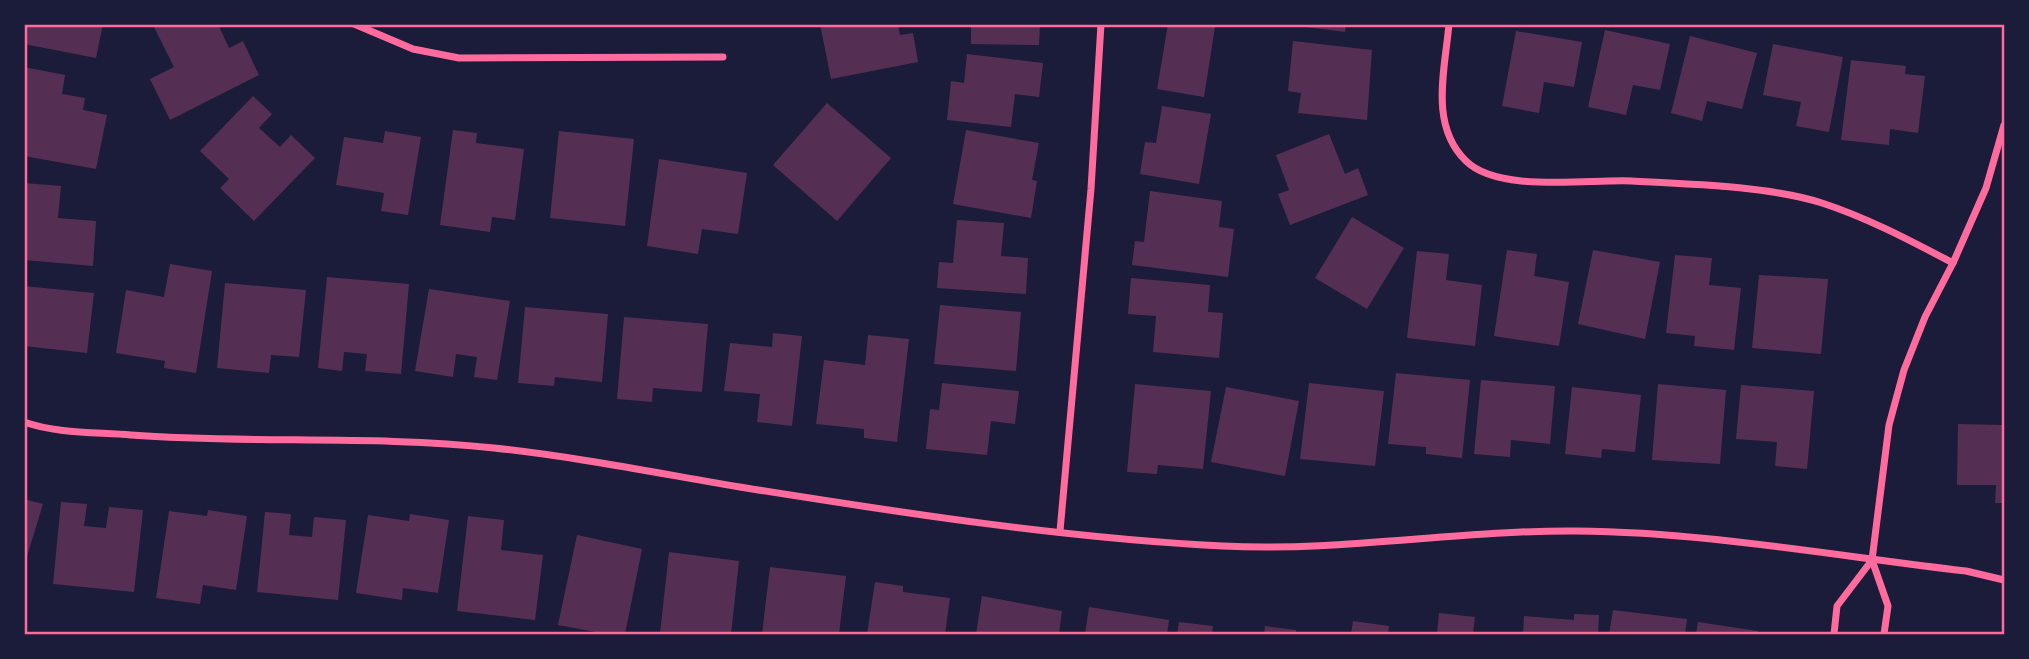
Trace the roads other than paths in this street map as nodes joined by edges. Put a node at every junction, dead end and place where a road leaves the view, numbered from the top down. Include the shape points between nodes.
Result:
1 (354, 24) edge
2 (1101, 24) edge
3 (1449, 24) edge
4 (723, 57) dead end
5 (2004, 125) edge
6 (1953, 263) junction
7 (24, 422) edge
8 (1060, 531) junction
9 (1872, 560) junction
10 (2004, 580) edge
11 (1834, 635) edge
12 (1884, 635) edge

1 - 4 street via 413,49 459,58
2 - 8 street
3 - 6 street via 1444,125 1453,146 1468,163 1488,175 1517,180 1631,181 1773,193 1821,202 1867,219
5 - 6 street via 1986,188
6 - 9 street via 1904,370 1889,425
7 - 8 street via 58,430 184,439 392,440 494,448 852,505
8 - 9 street via 1280,547 1476,532 1578,531 1686,536
9 - 10 street
9 - 11 street via 1837,606
9 - 12 street via 1888,606

